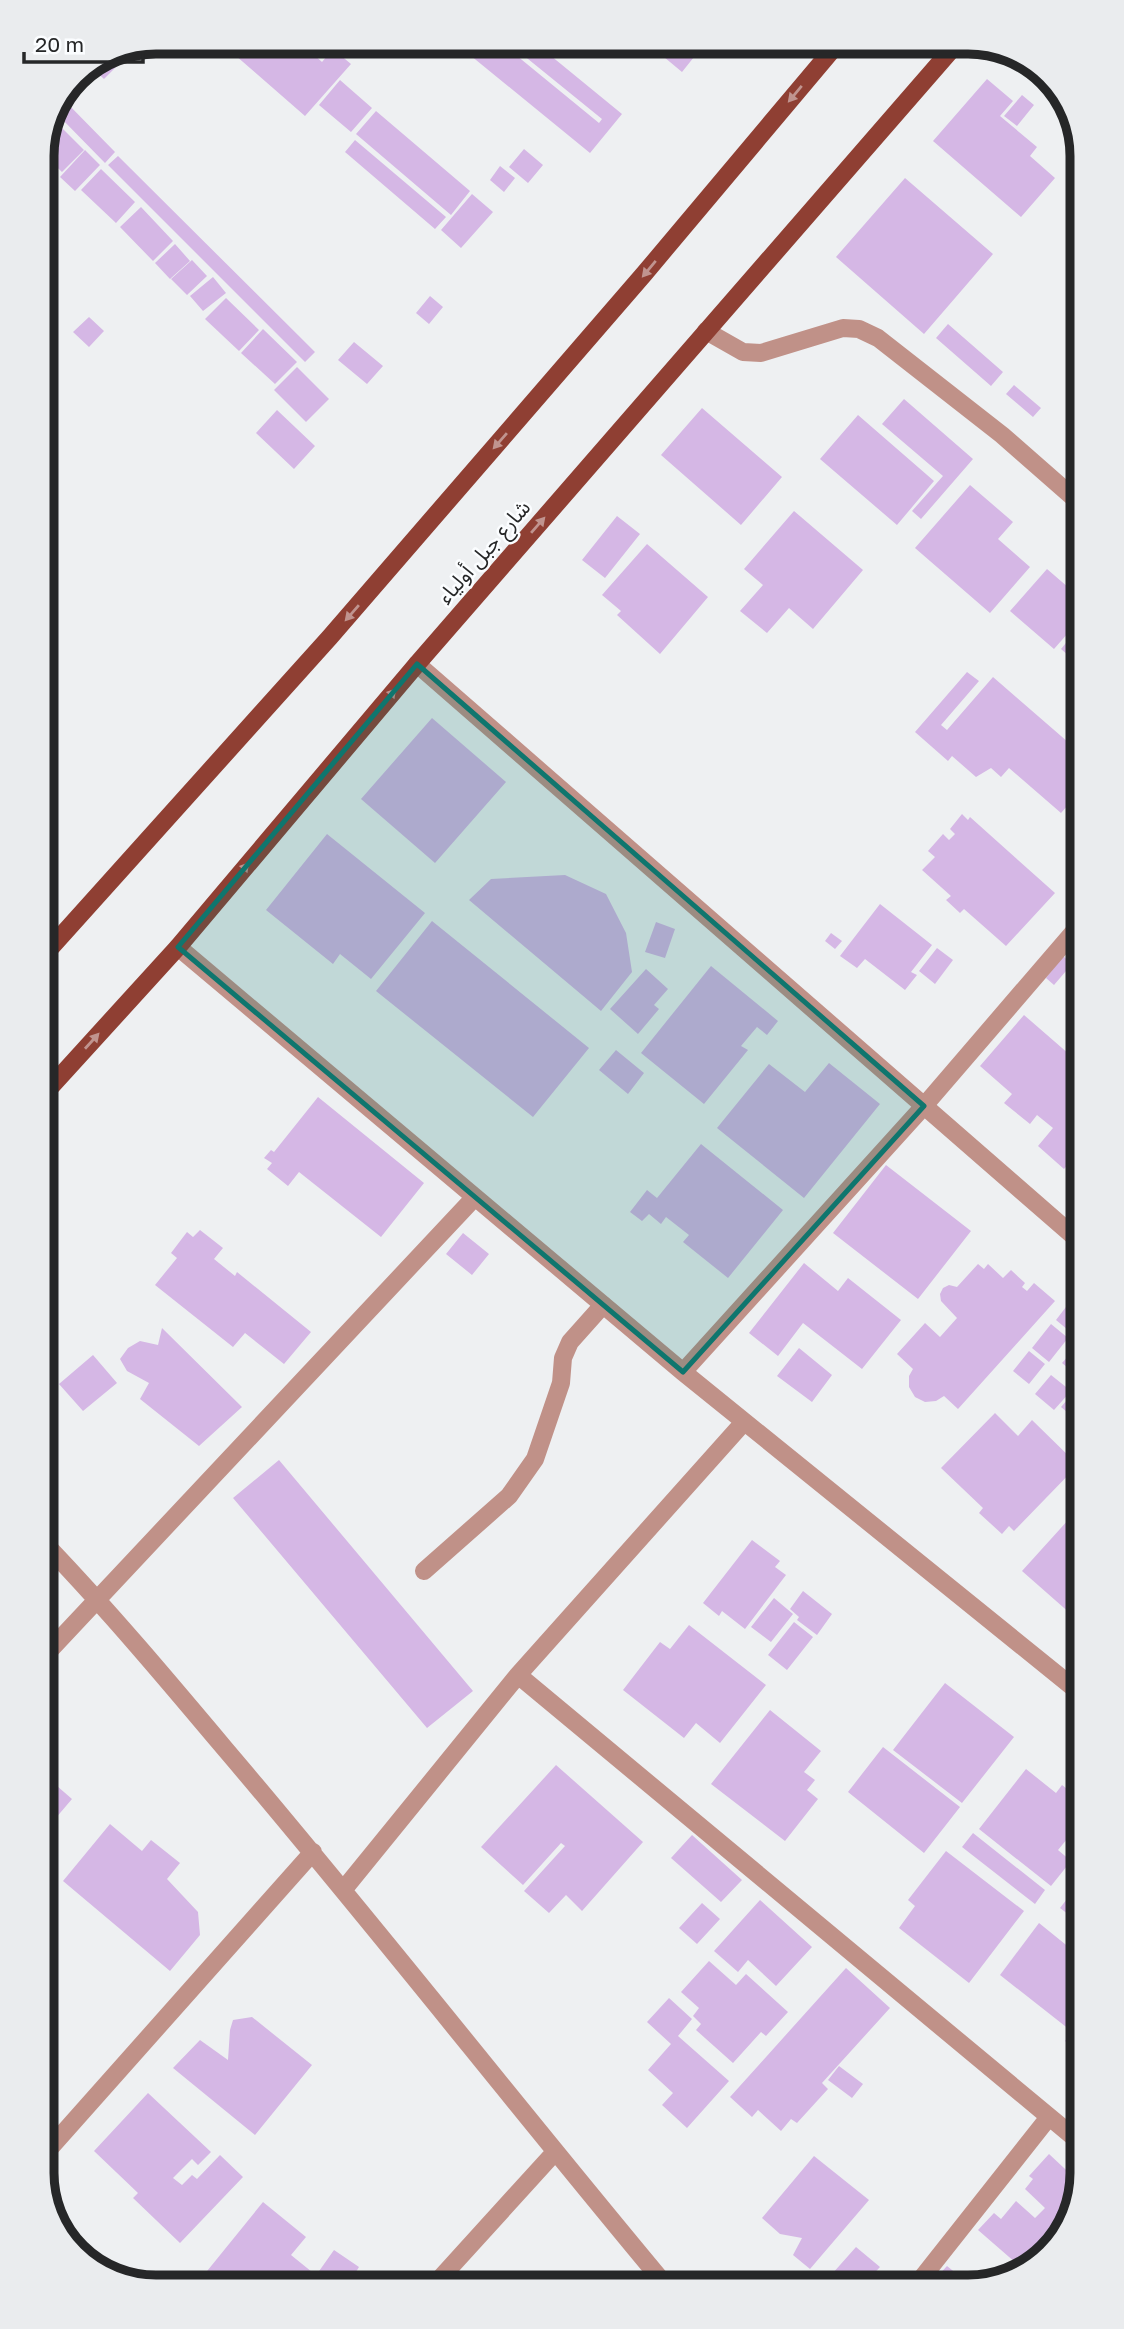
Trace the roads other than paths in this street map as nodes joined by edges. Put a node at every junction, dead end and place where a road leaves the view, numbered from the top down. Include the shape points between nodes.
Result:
1 (829, 54) edge
2 (948, 54) edge
3 (706, 331) junction
4 (1070, 495) edge
5 (417, 664) junction
6 (1070, 936) edge
7 (54, 945) edge
8 (178, 947) junction
9 (54, 1083) edge
10 (924, 1106) junction
11 (475, 1197) junction
12 (1070, 1233) edge
13 (603, 1305) junction
14 (683, 1372) junction
15 (744, 1422) junction
16 (54, 1553) edge
17 (424, 1571) dead end
18 (98, 1600) junction
19 (54, 1646) edge
20 (518, 1675) junction
21 (1070, 1685) edge
22 (313, 1852) junction
23 (344, 1889) junction
24 (1049, 2117) junction
25 (1070, 2134) edge
26 (54, 2143) edge
27 (555, 2152) junction
28 (443, 2275) edge
29 (657, 2275) edge
30 (924, 2275) edge

1 -> 7 main road via 330,637
2 - 3 main road, شارع جبل أولياء
3 - 4 street via 743,352 761,353 843,328 869,333 992,427
5 -> 3 main road, شارع جبل أولياء
8 -> 5 main road, شارع جبل أولياء
5 - 10 street
6 - 10 street
9 -> 8 main road, شارع جبل أولياء
8 - 11 street
10 - 12 street
10 - 14 street
11 - 13 street
11 - 18 street
13 - 14 street
13 - 17 street via 570,1342 535,1459 509,1496
14 - 15 street
15 - 20 street
15 - 21 street
16 - 18 street
18 - 19 street
18 - 22 street
20 - 23 street
20 - 24 street
22 - 23 street
22 - 26 street
23 - 27 street
24 - 25 street
24 - 30 street
27 - 28 street
27 - 29 street

